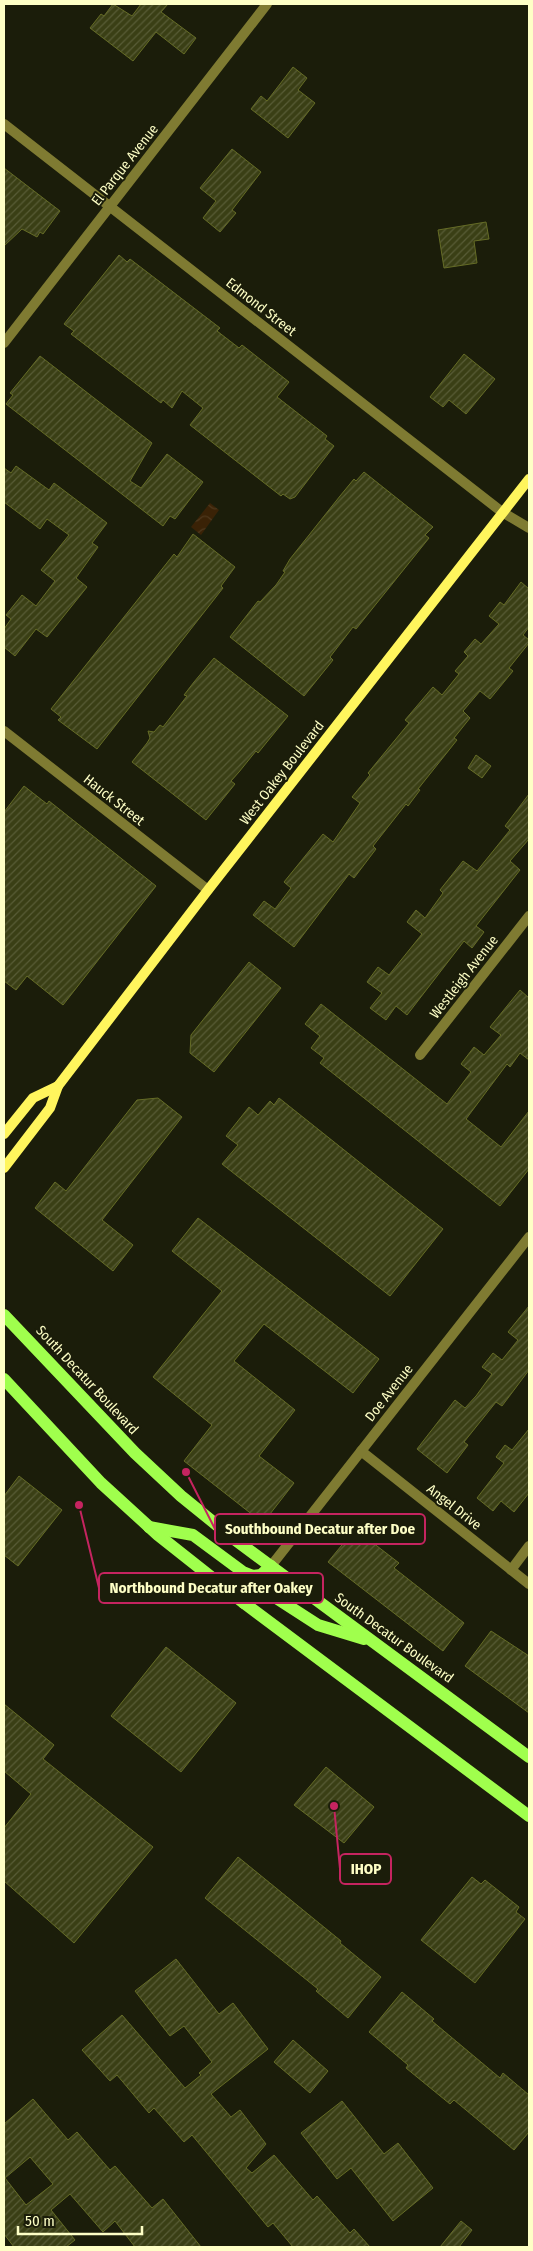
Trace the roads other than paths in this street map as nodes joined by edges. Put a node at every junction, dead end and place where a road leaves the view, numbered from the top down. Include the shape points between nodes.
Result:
1 (267, 4) edge
2 (4, 124) edge
3 (110, 207) junction
4 (4, 343) edge
5 (529, 479) edge
6 (502, 512) junction
7 (529, 528) edge
8 (4, 731) edge
9 (208, 890) junction
10 (529, 916) edge
11 (420, 1055) dead end
12 (58, 1086) junction
13 (4, 1134) edge
14 (4, 1168) edge
15 (529, 1237) edge
16 (4, 1316) edge
17 (4, 1379) edge
18 (361, 1451) junction
19 (149, 1527) junction
20 (529, 1546) edge
21 (271, 1566) junction
22 (511, 1570) junction
23 (529, 1584) edge
24 (244, 1603) junction
25 (374, 1642) junction
26 (529, 1757) edge
27 (529, 1816) edge

1 - 3 street, El Parque Avenue
2 - 3 street, Edmond Street
3 - 4 street, El Parque Avenue
3 - 6 street, Edmond Street
5 - 6 main road, West Oakey Boulevard
6 - 7 street, Edmond Street
6 - 9 main road, West Oakey Boulevard
8 - 9 street, Hauck Street
9 - 12 main road, West Oakey Boulevard
10 - 11 street, Westleigh Avenue
12 - 13 main road, West Oakey Boulevard via 33,1098
12 - 14 main road, West Oakey Boulevard via 50,1108
15 - 18 street, Doe Avenue
16 - 21 main road, South Decatur Boulevard via 160,1477 207,1518
17 - 19 main road via 78,1459
18 - 21 street, Doe Avenue
18 - 22 street, Angel Drive
19 - 21 main road via 193,1535 253,1576 261,1575
19 - 24 main road
20 - 22 street
21 - 25 main road, South Decatur Boulevard
22 - 23 street, Angel Drive
24 - 25 main road via 261,1592 270,1594 318,1625
24 - 27 main road
25 - 26 main road, South Decatur Boulevard

